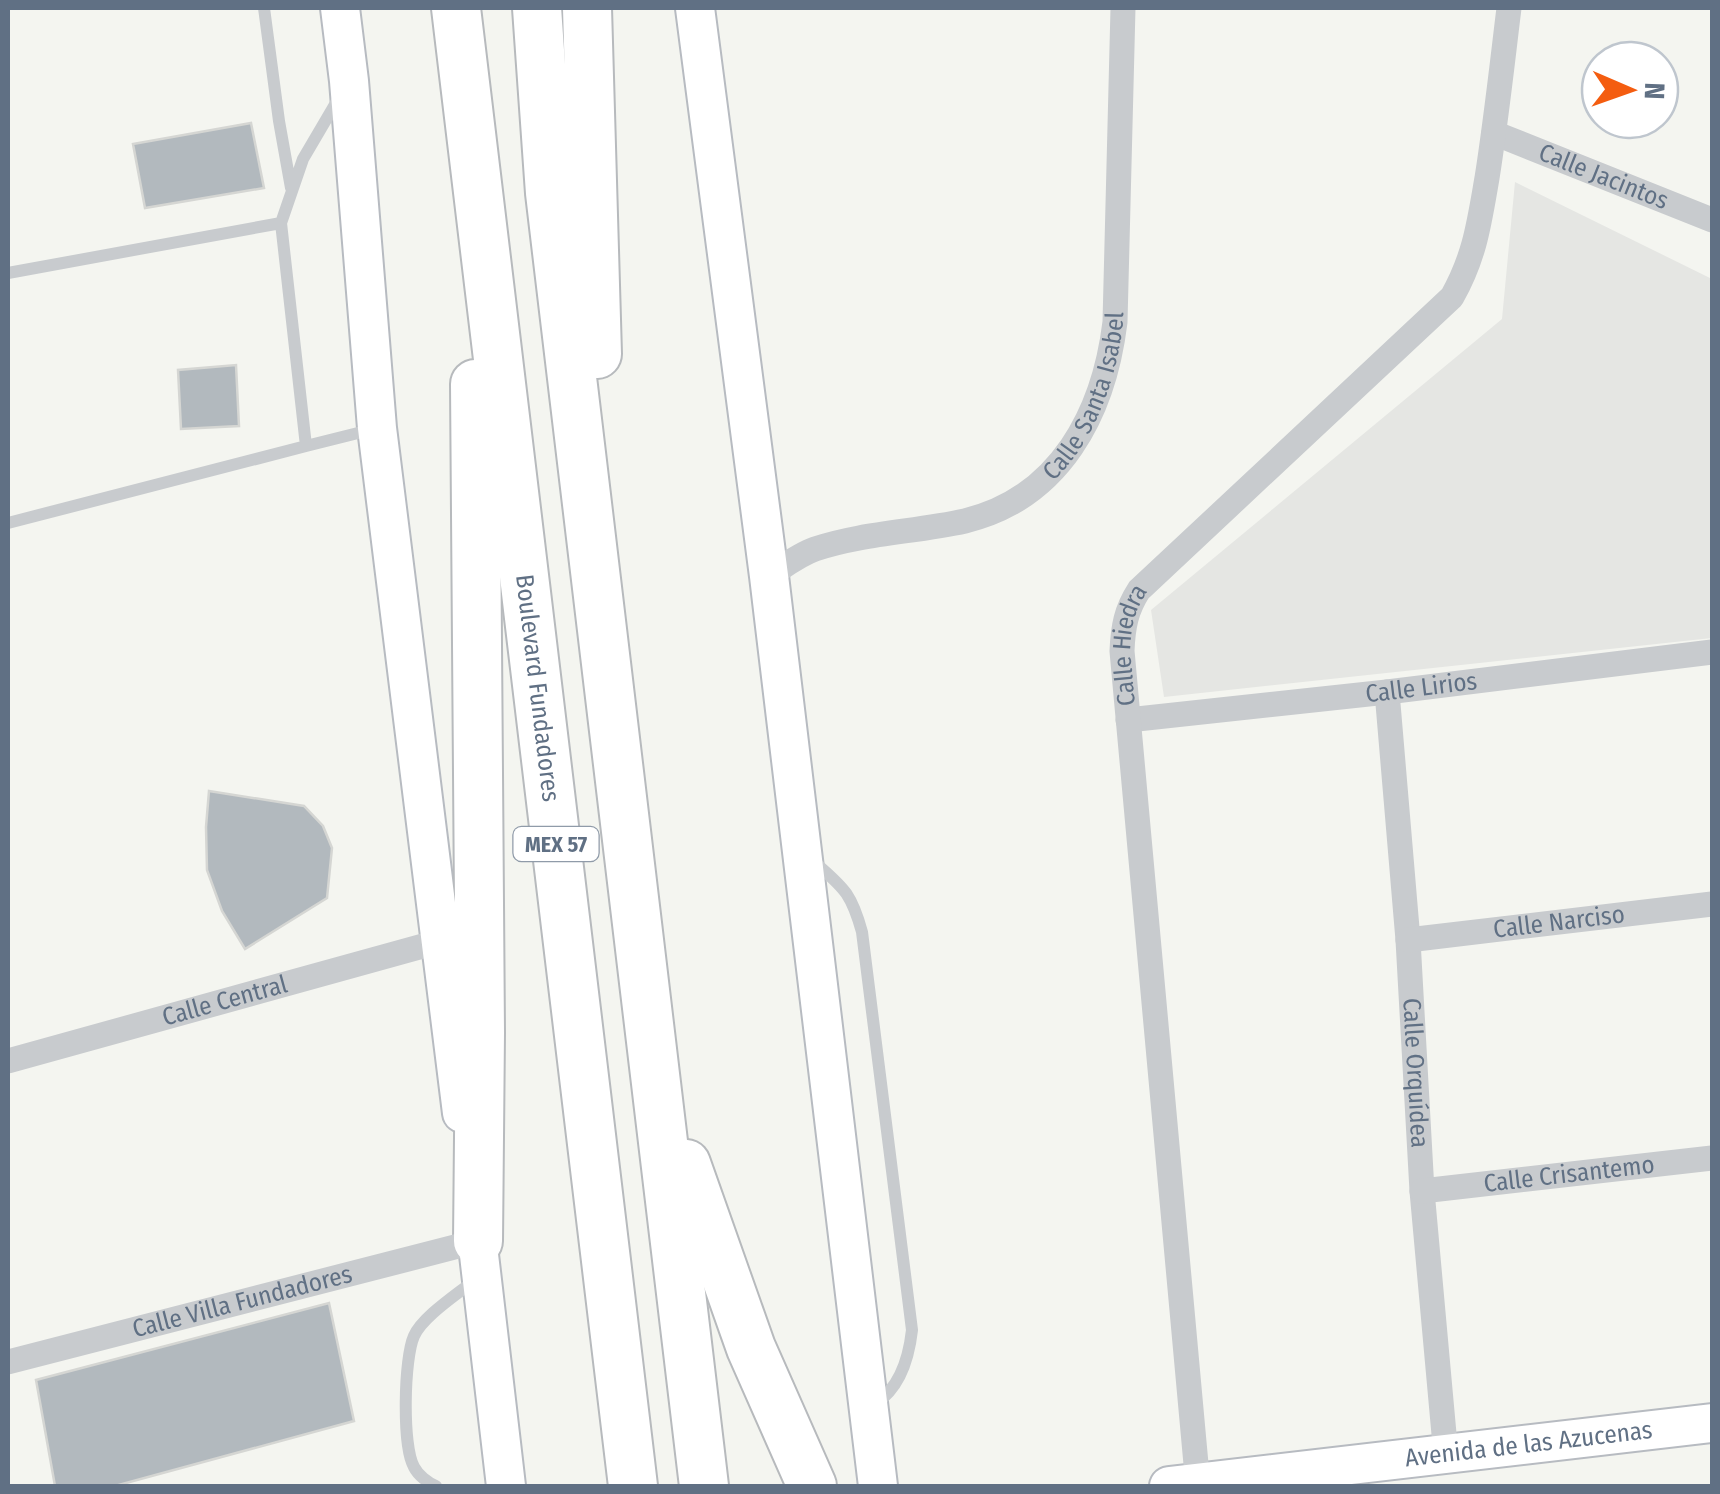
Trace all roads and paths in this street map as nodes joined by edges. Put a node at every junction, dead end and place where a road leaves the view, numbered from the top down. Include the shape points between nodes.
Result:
1 (264, 8) edge
2 (340, 8) edge
3 (456, 8) edge
4 (538, 8) edge
5 (587, 8) edge
6 (694, 8) edge
7 (1123, 8) edge
8 (1509, 8) edge
9 (349, 81) junction
10 (1494, 133) junction
11 (292, 190) junction
12 (479, 200) junction
13 (1712, 220) edge
14 (282, 223) junction
15 (8, 272) edge
16 (377, 428) junction
17 (306, 446) junction
18 (8, 522) edge
19 (769, 576) junction
20 (1712, 652) edge
21 (607, 682) junction
22 (1386, 692) junction
23 (1128, 720) junction
24 (802, 851) junction
25 (1712, 904) edge
26 (1408, 940) junction
27 (441, 941) junction
28 (8, 1060) edge
29 (658, 1081) junction
30 (1712, 1158) edge
31 (1422, 1191) junction
32 (480, 1258) junction
33 (8, 1362) edge
34 (868, 1408) junction
35 (1712, 1422) edge
36 (1446, 1456) junction
37 (436, 1486) edge
38 (506, 1486) edge
39 (632, 1486) edge
40 (704, 1486) edge
41 (812, 1486) edge
42 (878, 1486) edge
43 (1188, 1486) edge

1 - 11 lane
2 - 9 main road
3 - 12 highway, Boulevard Fundadores / MEX 57
4 - 21 highway, MEX 57 via 550,193
5 - 21 highway
6 - 19 main road
7 - 19 street, Calle Santa Isabel via 1115,322 1105,376 1071,449 1040,484 1008,505 967,520 812,550
8 - 10 street, Calle Hiedra
9 - 11 lane via 302,160
9 - 16 main road
10 - 13 street, Calle Jacintos
10 - 23 street, Calle Hiedra via 1476,244 1452,297 1128,608 1122,651
11 - 14 lane
12 - 32 highway via 474,341
12 - 39 highway, Boulevard Fundadores / MEX 57
14 - 15 lane
14 - 17 lane
16 - 17 lane
16 - 27 main road
17 - 18 lane
19 - 24 main road
20 - 22 street, Calle Lirios
21 - 29 highway, MEX 57
22 - 23 street, Calle Lirios
22 - 26 street, Calle Orquídea
23 - 43 street, Calle Hiedra
24 - 34 main road
24 - 34 lane via 842,886 862,932 910,1311 910,1352 883,1398
25 - 26 street, Calle Narciso
26 - 31 street, Calle Orquídea
27 - 28 street, Calle Central
27 - 32 main road
29 - 40 highway, MEX 57
29 - 41 highway via 752,1348
30 - 31 street, Calle Crisantemo
31 - 36 street, Calle Orquídea
32 - 33 street, Calle Villa Fundadores
32 - 37 lane via 414,1334 408,1354 408,1448 414,1468
32 - 38 main road
34 - 42 main road
35 - 36 main road, Avenida de las Azucenas
36 - 43 main road, Avenida de las Azucenas

